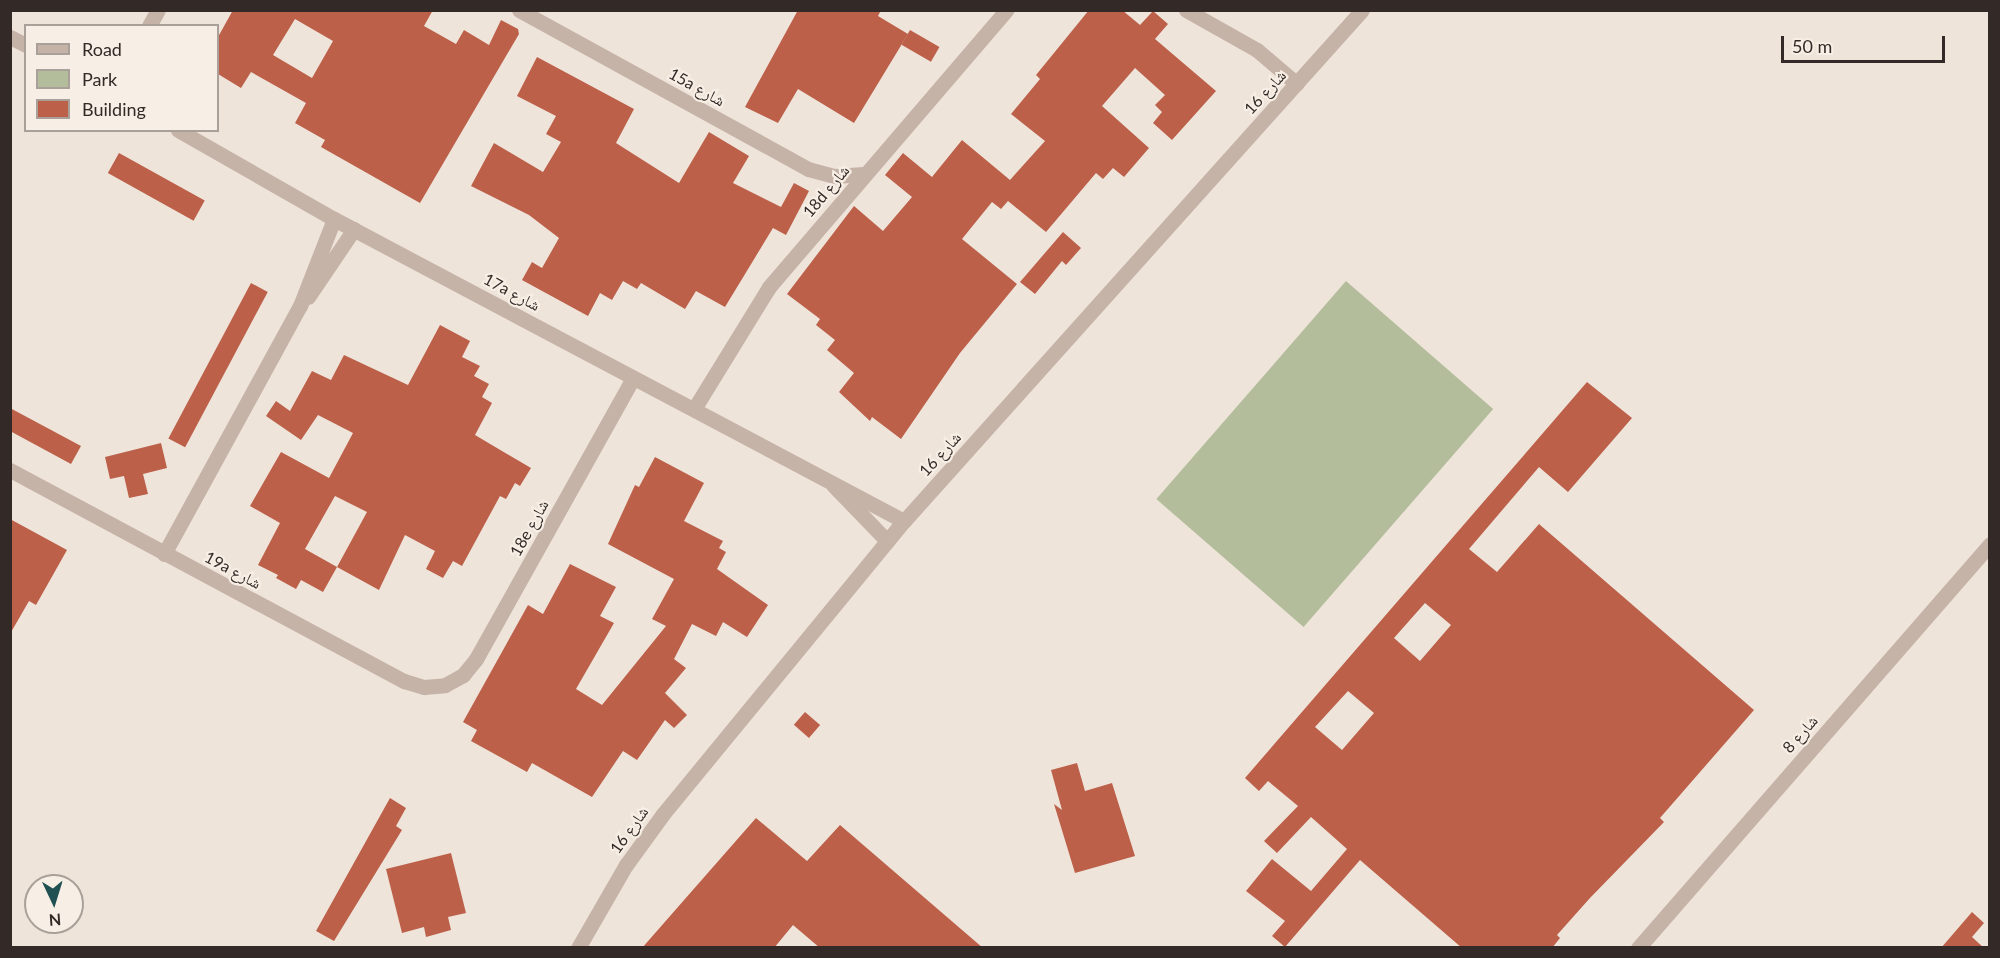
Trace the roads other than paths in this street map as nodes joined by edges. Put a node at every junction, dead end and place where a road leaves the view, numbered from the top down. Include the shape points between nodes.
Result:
1 (519, 10) edge
2 (1006, 10) edge
3 (1186, 10) edge
4 (1362, 10) edge
5 (10, 37) edge
6 (24, 44) edge
7 (1298, 84) junction
8 (182, 132) edge
9 (863, 174) junction
10 (334, 219) junction
11 (354, 229) junction
12 (300, 306) junction
13 (633, 378) junction
14 (694, 408) junction
15 (10, 470) edge
16 (831, 483) junction
17 (904, 521) junction
18 (887, 542) junction
19 (1989, 544) edge
20 (164, 554) junction
21 (445, 685) joint
22 (578, 948) edge
23 (1638, 948) edge

1 - 9 street, 15a شارع via 808,169 835,176
2 - 9 street, 18d شارع
3 - 7 street via 1257,50
4 - 7 street, شارع 16
5 - 6 street
7 - 17 street, شارع 16
8 - 10 street, 17a شارع
9 - 14 street, 18d شارع via 760,300
10 - 11 street, 17a شارع
10 - 12 street
11 - 12 street
11 - 13 street, 17a شارع
12 - 20 street
13 - 14 street, 17a شارع
13 - 21 street, 18e شارع via 476,659 463,675
14 - 16 street, 17a شارع
15 - 20 street, 19a شارع
16 - 17 street, 17a شارع
16 - 18 street, 17a شارع
17 - 18 street, شارع 16
18 - 22 street, شارع 16 via 663,814 626,865
19 - 23 street, شارع 8
20 - 21 street, 19a شارع via 404,681 424,687

